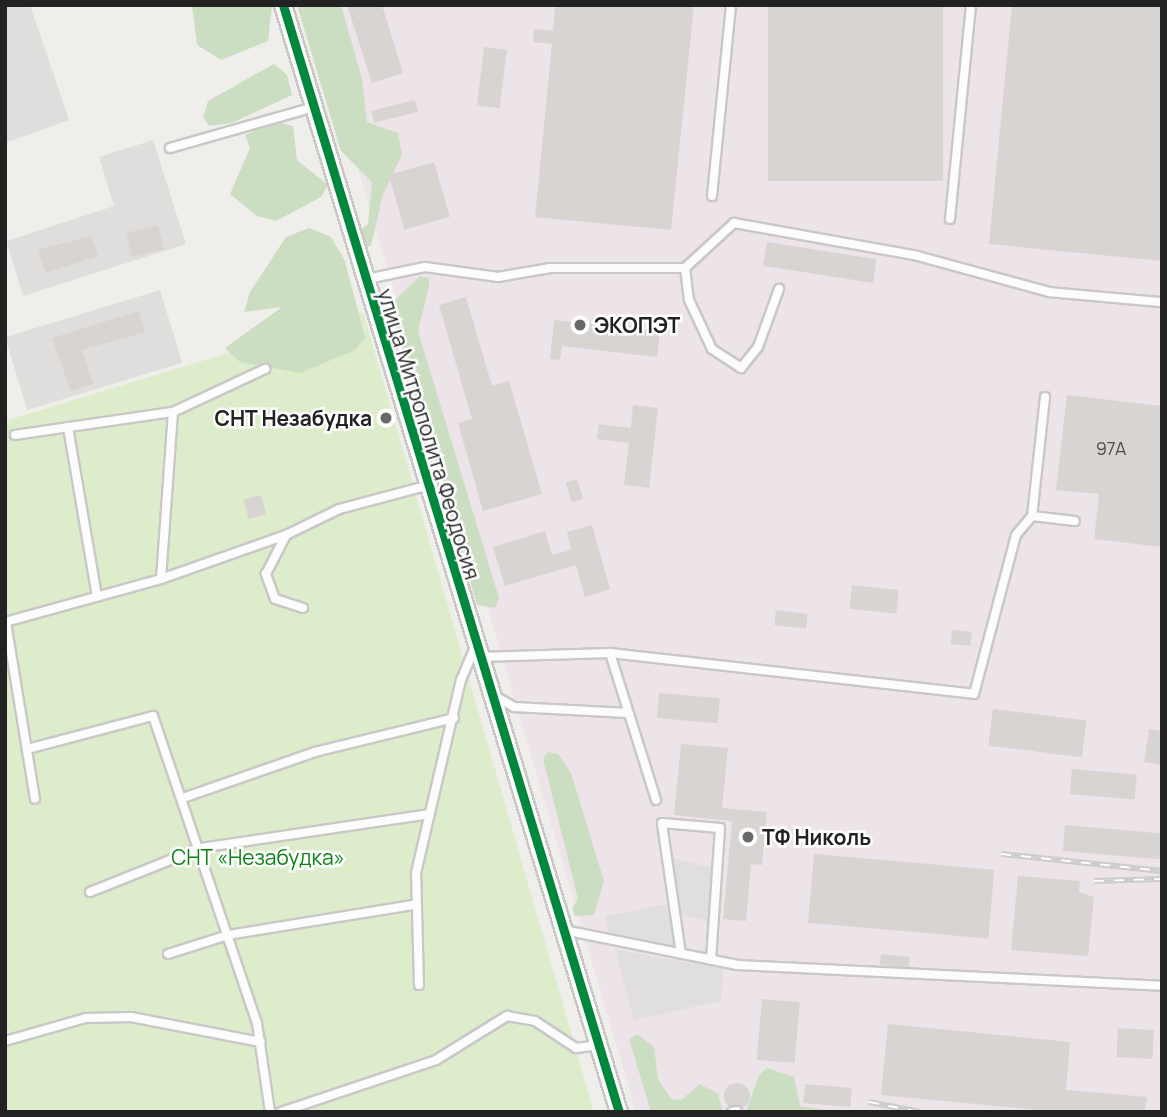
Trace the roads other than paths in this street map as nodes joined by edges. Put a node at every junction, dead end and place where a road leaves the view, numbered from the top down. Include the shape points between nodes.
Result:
1 (282, 5) edge
2 (731, 5) edge
3 (971, 5) edge
4 (314, 107) junction
5 (170, 148) dead end
6 (712, 196) dead end
7 (950, 219) dead end
8 (685, 268) junction
9 (364, 280) junction
10 (779, 289) dead end
11 (1162, 302) edge
12 (265, 369) dead end
13 (1045, 397) dead end
14 (173, 412) junction
15 (68, 427) junction
16 (15, 435) dead end
17 (426, 486) junction
18 (1032, 516) junction
19 (1075, 521) dead end
20 (286, 535) junction
21 (161, 579) junction
22 (97, 597) junction
23 (303, 608) dead end
24 (6, 622) edge
25 (477, 652) junction
26 (610, 653) junction
27 (489, 692) junction
28 (628, 713) junction
29 (454, 718) junction
30 (27, 749) junction
31 (183, 798) junction
32 (35, 799) dead end
33 (656, 800) dead end
34 (429, 814) junction
35 (200, 848) junction
36 (90, 892) dead end
37 (414, 905) junction
38 (564, 930) junction
39 (228, 935) junction
40 (168, 954) dead end
41 (681, 954) junction
42 (711, 960) junction
43 (419, 985) dead end
44 (1162, 986) edge
45 (5, 1041) edge
46 (261, 1042) junction
47 (598, 1045) junction
48 (270, 1112) edge
49 (281, 1112) edge
50 (619, 1112) edge

1 - 4 street, улица Митрополита Феодосия
2 - 6 lane
3 - 7 lane
4 - 5 lane
4 - 9 street, улица Митрополита Феодосия
8 - 9 lane via 550,268 498,277 425,267
8 - 10 lane via 690,300 708,341 727,363 741,368 758,347
8 - 11 lane via 734,223 914,255 1049,292
9 - 17 street, улица Митрополита Феодосия
12 - 14 lane
13 - 18 lane
14 - 15 lane
14 - 21 lane
15 - 16 lane
15 - 22 lane
17 - 20 lane via 339,509
17 - 25 street, улица Митрополита Феодосия
18 - 19 lane
18 - 26 lane via 1016,535 974,694
20 - 21 lane
20 - 23 lane via 266,573 275,599
21 - 22 lane
22 - 24 lane
24 - 30 lane
25 - 26 lane
25 - 27 street, улица Митрополита Феодосия
25 - 29 lane
26 - 28 lane
27 - 28 lane via 514,707
27 - 38 street, улица Митрополита Феодосия
28 - 33 lane
29 - 31 lane via 315,752
29 - 34 lane
30 - 31 lane via 153,716
30 - 32 lane
31 - 35 lane
34 - 35 lane
34 - 37 lane
35 - 36 lane
35 - 39 lane
37 - 39 lane
37 - 43 lane
38 - 41 lane
38 - 47 street, улица Митрополита Феодосия
39 - 40 lane
39 - 46 lane
41 - 42 lane
41 - 42 lane via 662,823 720,828
42 - 44 lane
45 - 46 lane via 86,1018 131,1017
46 - 48 lane
47 - 49 lane via 576,1048 535,1021 507,1016 436,1060
47 - 50 street, улица Митрополита Феодосия

